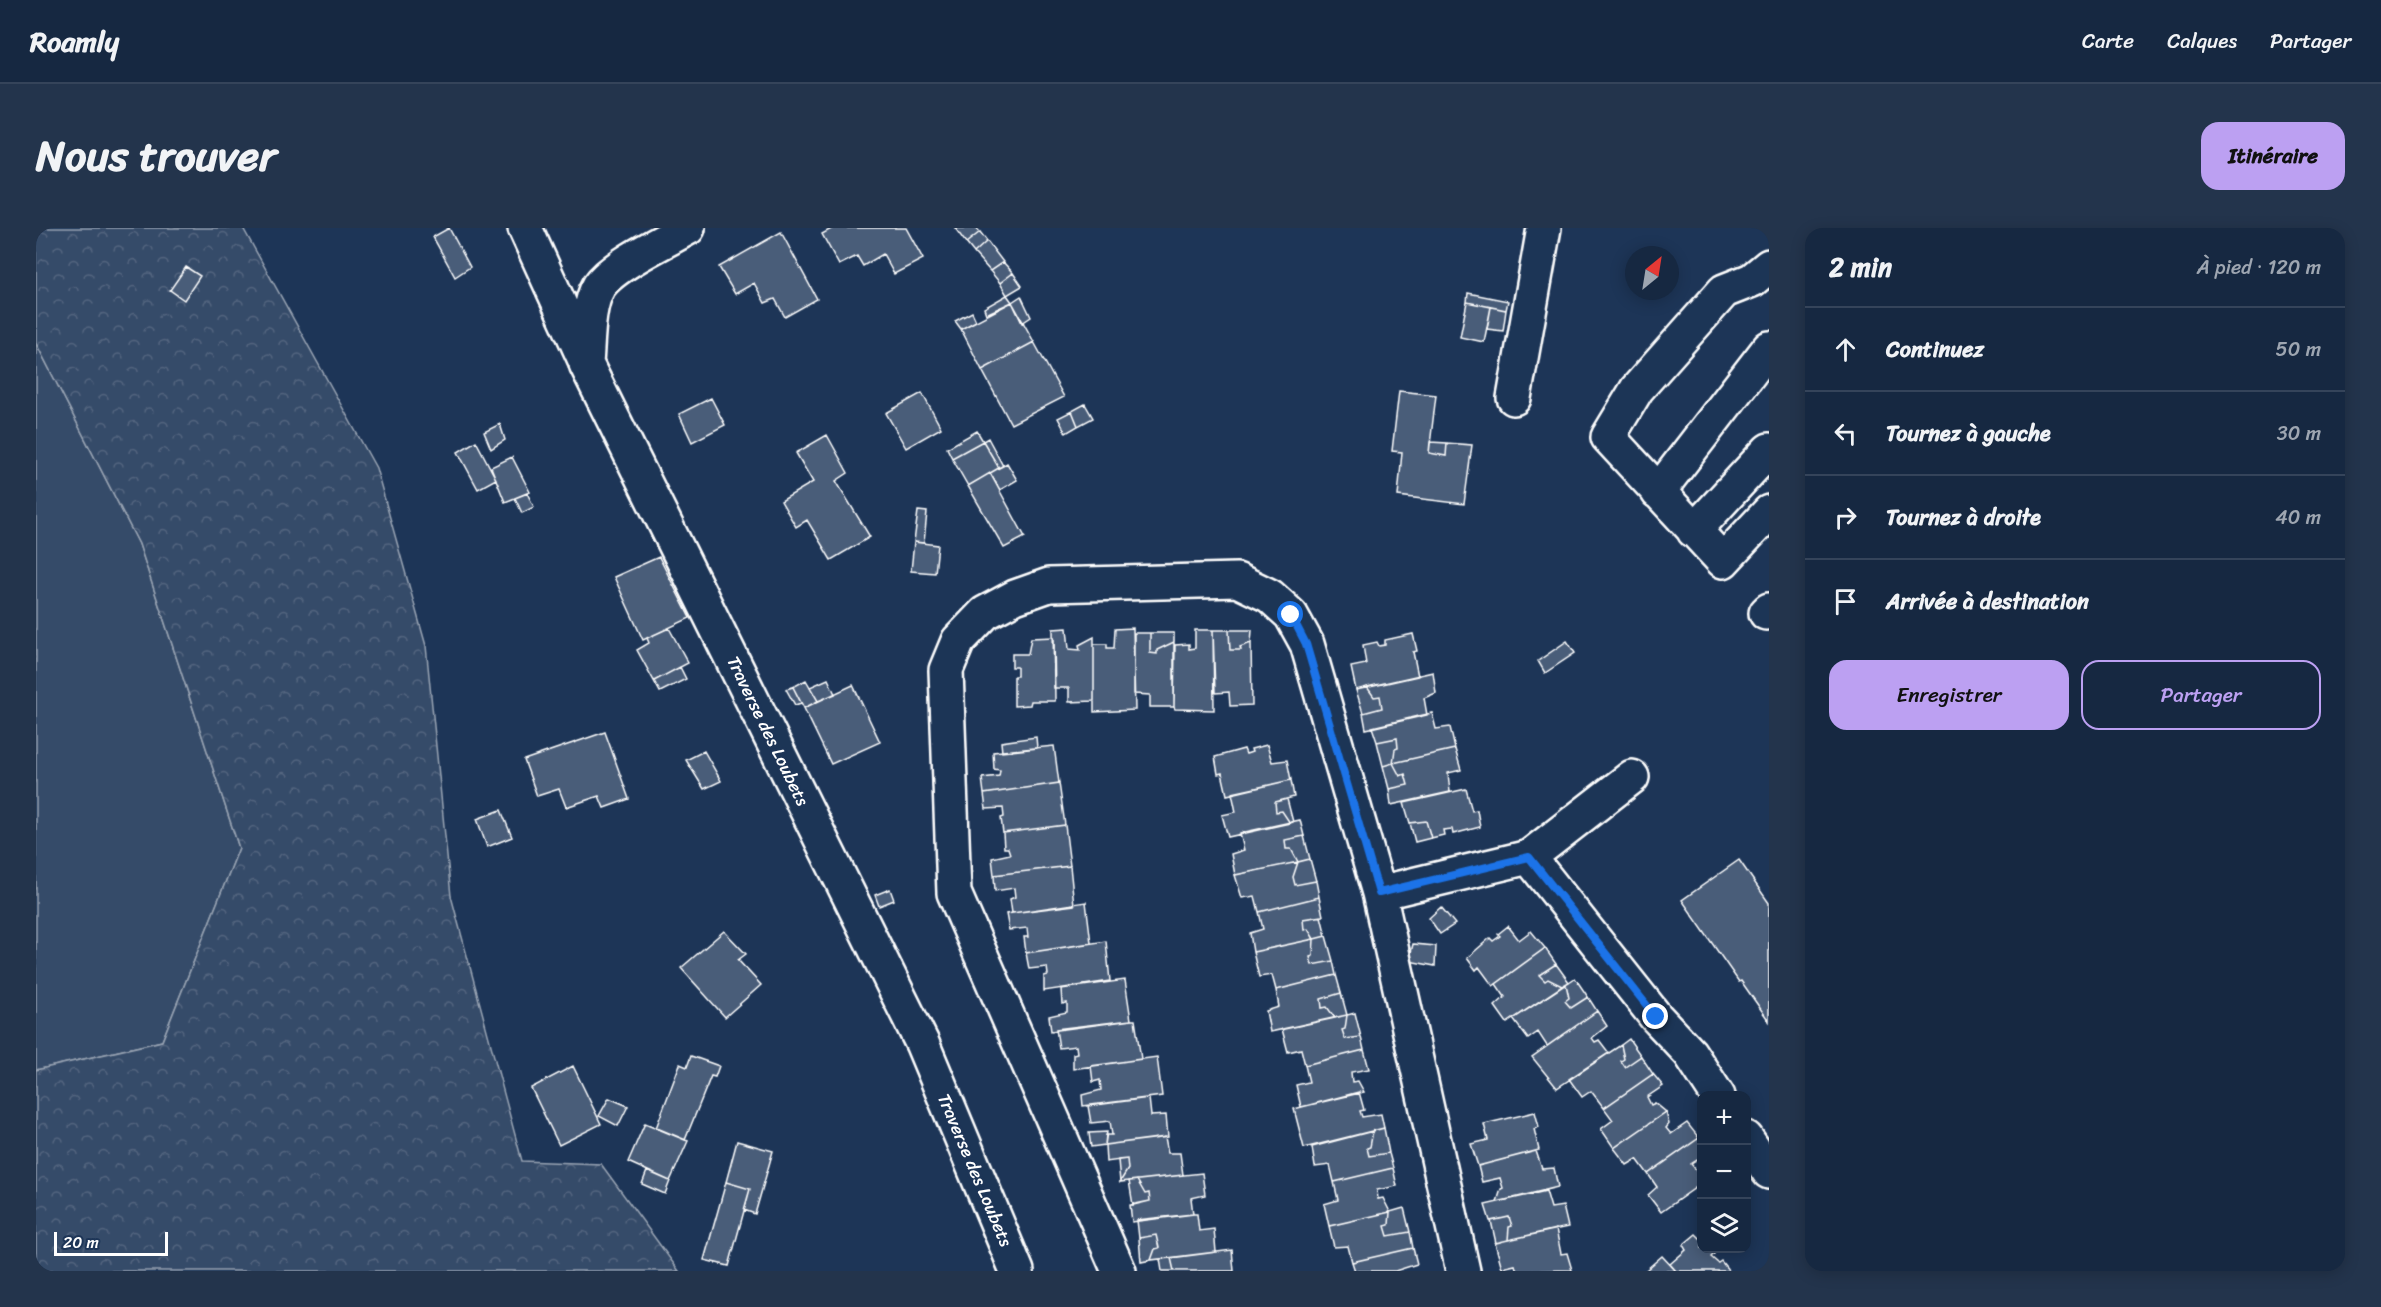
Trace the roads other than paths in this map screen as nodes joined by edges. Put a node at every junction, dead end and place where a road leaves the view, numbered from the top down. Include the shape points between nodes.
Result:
1 (525, 228) edge
2 (688, 228) edge
3 (1544, 228) edge
4 (1769, 266) edge
5 (1769, 348) edge
6 (586, 364) junction
7 (1514, 398) dead end
8 (1769, 450) edge
9 (1658, 492) junction
10 (1769, 512) edge
11 (1694, 531) junction
12 (1632, 777) dead end
13 (1529, 857) junction
14 (1379, 893) junction
15 (1715, 1091) edge
16 (1751, 1145) edge
17 (1769, 1172) edge
18 (1017, 1271) edge
19 (1119, 1271) edge
20 (1463, 1271) edge

1 - 6 street, Traverse des Loubets
2 - 6 street via 626,262 599,286 591,312
3 - 7 street
4 - 9 street via 1752,280 1724,291 1637,389 1608,437
5 - 9 street
6 - 18 street, Traverse des Loubets via 922,1043
8 - 11 street
9 - 11 street
10 - 11 street via 1723,561
12 - 13 street
13 - 14 street
13 - 15 street via 1656,1017 1690,1053
14 - 19 street via 1306,644 1291,615 1270,596 1238,580 1049,585 985,613 958,641 946,670 954,893
14 - 20 street
16 - 17 street

